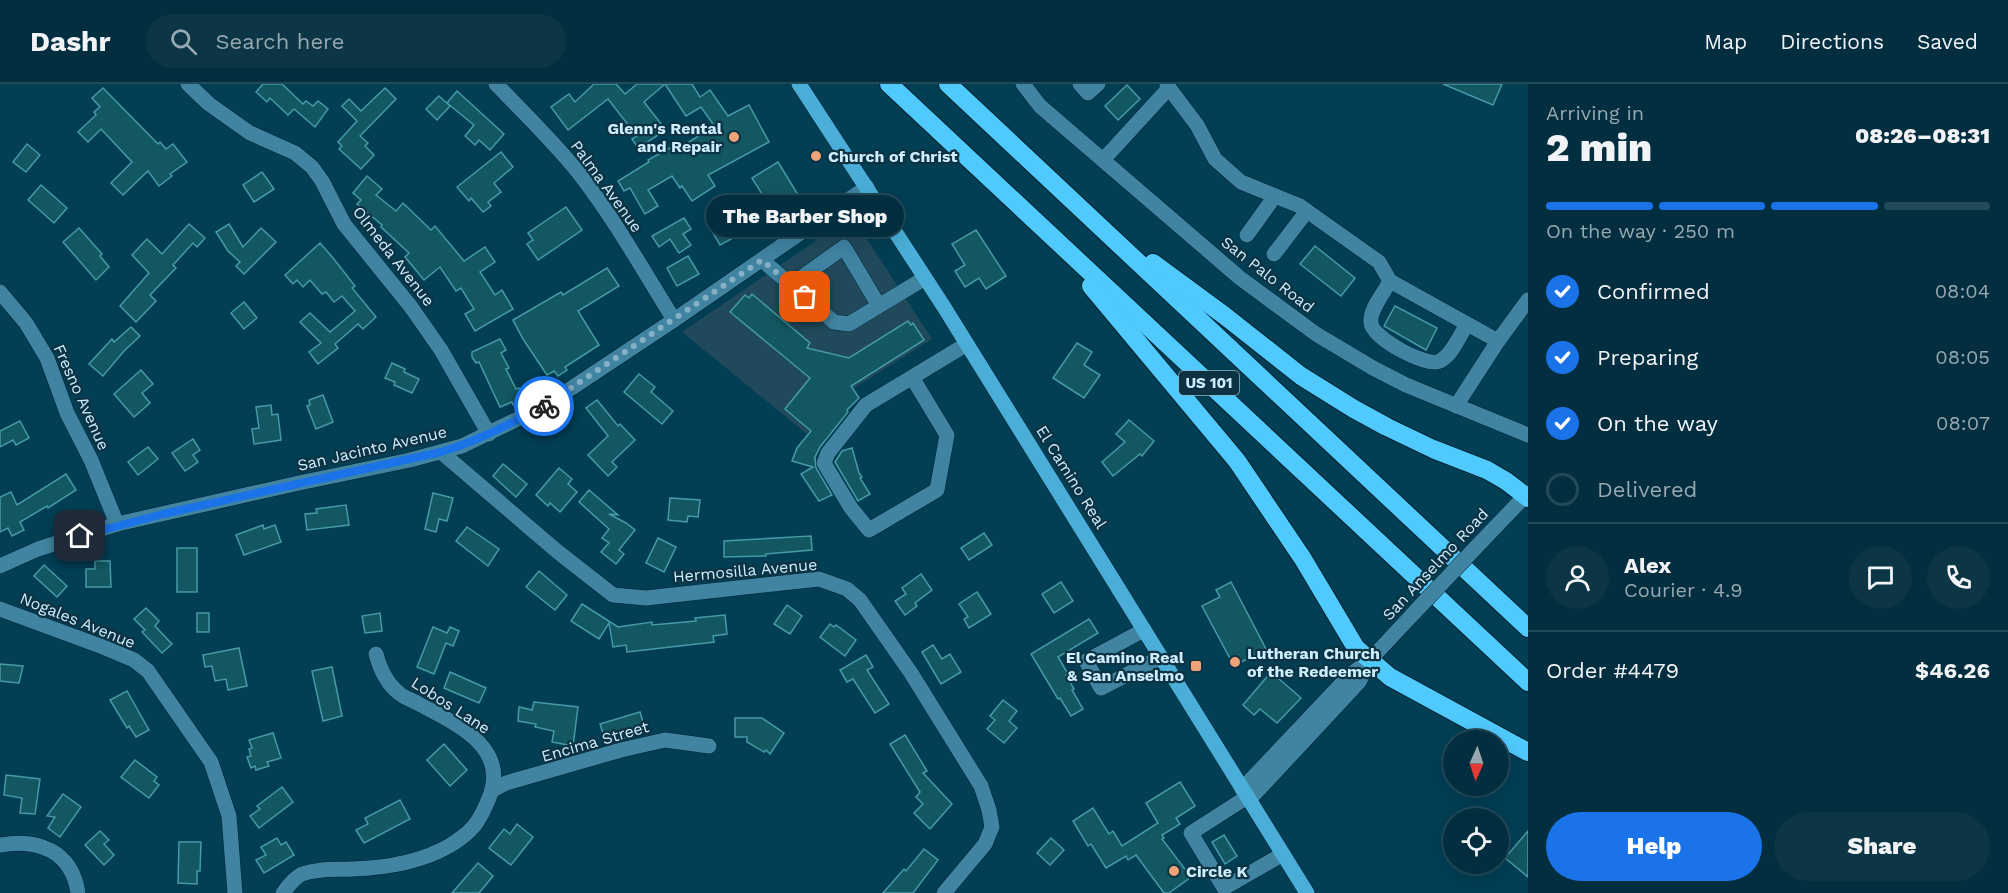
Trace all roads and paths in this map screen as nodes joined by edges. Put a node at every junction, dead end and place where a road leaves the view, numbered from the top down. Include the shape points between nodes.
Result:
1 (188, 84) edge
2 (496, 84) edge
3 (800, 84) edge
4 (889, 84) edge
5 (948, 84) edge
6 (1023, 84) edge
7 (1080, 84) edge
8 (1098, 84) edge
9 (1168, 86) edge
10 (1103, 160) junction
11 (867, 187) junction
12 (1275, 196) junction
13 (1306, 211) junction
14 (1084, 212) junction
15 (1040, 225) junction
16 (1247, 235) dead end
17 (1274, 254) dead end
18 (762, 260) junction
19 (926, 278) junction
20 (1390, 281) junction
21 (791, 285) junction
22 (0, 292) edge
23 (1528, 300) edge
24 (879, 306) junction
25 (674, 320) junction
26 (1467, 324) junction
27 (1498, 341) junction
28 (967, 344) junction
29 (912, 377) junction
30 (1456, 406) junction
31 (1527, 432) edge
32 (489, 434) junction
33 (441, 452) junction
34 (1527, 495) edge
35 (117, 524) junction
36 (0, 566) edge
37 (0, 609) edge
38 (1528, 627) edge
39 (1144, 630) junction
40 (376, 654) dead end
41 (1161, 657) junction
42 (1369, 661) junction
43 (1528, 682) edge
44 (709, 746) dead end
45 (1528, 753) edge
46 (492, 790) junction
47 (1246, 795) junction
48 (6, 844) edge
49 (1283, 854) junction
50 (78, 893) edge
51 (235, 893) edge
52 (282, 893) edge
53 (944, 893) edge
54 (1307, 893) edge

1 - 32 street, Olmeda Avenue via 250,133 295,153 312,167 344,224 441,350
2 - 25 street, Palma Avenue via 578,172
3 - 11 main road, El Camino Real
4 - 15 highway, US 101
5 - 14 highway, US 101
6 - 10 street, San Palo Road via 1040,106
7 - 8 street via 1088,93
9 - 10 street
9 - 12 street via 1197,125 1215,159 1241,182
10 - 30 street, San Palo Road via 1240,278 1316,334 1373,368
11 - 18 street, San Jacinto Avenue
11 - 19 main road, El Camino Real
12 - 13 street
12 - 16 street
13 - 17 street
13 - 20 street via 1379,262
14 - 34 highway via 1301,376 1387,427 1487,470
14 - 38 highway, US 101
15 - 42 highway via 1238,461 1344,630
15 - 43 highway, US 101
18 - 21 street
18 - 25 street, San Jacinto Avenue
19 - 24 street
19 - 28 main road, El Camino Real
20 - 26 street
20 - 26 street via 1371,316 1374,333 1384,341 1432,364 1447,355
21 - 24 street via 834,322 849,324
21 - 24 street via 844,247
22 - 35 street, Fresno Avenue via 26,323 47,358
23 - 27 street
25 - 32 street, San Jacinto Avenue via 546,405
26 - 27 street
27 - 30 street
28 - 29 street
28 - 39 main road, El Camino Real
29 - 29 street via 948,435 937,490 869,530 824,463 866,405
30 - 31 street, San Palo Road
32 - 33 street, San Jacinto Avenue
33 - 35 street, San Jacinto Avenue
33 - 53 street, Hermosilla Avenue via 613,595 646,598 819,579 847,589 860,600 981,786 990,810 992,827 985,844
34 - 42 street, San Anselmo Road, bridge
35 - 36 street, San Jacinto Avenue via 38,549
37 - 51 street, Nogales Avenue via 103,647 134,660 148,671 211,762 229,816
39 - 41 main road, El Camino Real
39 - 41 street via 1086,661 1101,688
40 - 46 street, Lobos Lane via 384,676 399,693 482,744 494,775
41 - 47 main road, El Camino Real
42 - 45 highway via 1407,687
42 - 47 street, San Anselmo Road via 1351,674
44 - 46 street, Encima Street via 666,740
46 - 52 street, Lobos Lane via 470,833 441,850 381,866 300,875
47 - 49 main road, El Camino Real
47 - 49 street, San Anselmo Road via 1191,833 1224,888
48 - 50 street via 37,844 54,851 69,867
49 - 54 main road, El Camino Real

